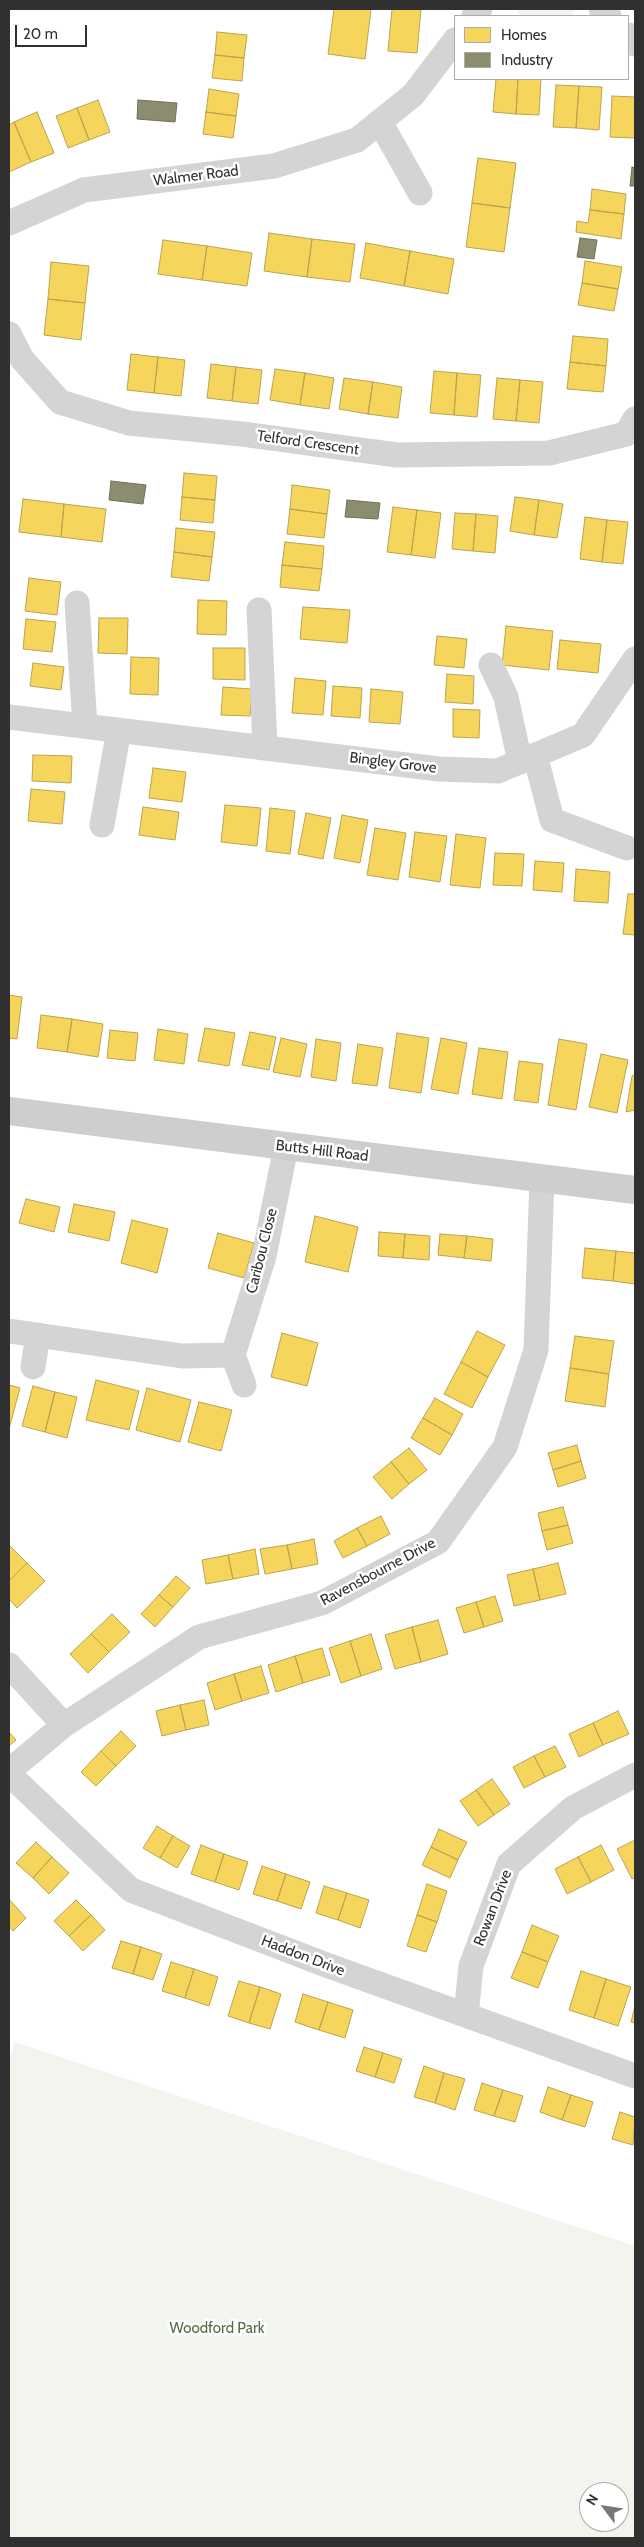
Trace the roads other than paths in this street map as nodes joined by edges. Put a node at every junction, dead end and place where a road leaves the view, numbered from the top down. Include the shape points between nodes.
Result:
1 (454, 41) edge
2 (380, 122) junction
3 (420, 193) dead end
4 (9, 223) edge
5 (9, 334) edge
6 (632, 435) edge
7 (77, 603) dead end
8 (259, 610) dead end
9 (635, 659) edge
10 (491, 666) dead end
11 (9, 716) edge
12 (85, 726) junction
13 (119, 730) junction
14 (265, 748) junction
15 (528, 759) junction
16 (102, 825) dead end
17 (627, 848) dead end
18 (9, 1111) edge
19 (286, 1146) junction
20 (542, 1179) junction
21 (635, 1190) edge
22 (9, 1330) edge
23 (38, 1335) junction
24 (233, 1355) junction
25 (33, 1367) dead end
26 (244, 1385) dead end
27 (9, 1666) edge
28 (64, 1725) junction
29 (9, 1773) edge
30 (635, 1775) edge
31 (466, 2015) junction
32 (635, 2076) edge

1 - 2 street, Walmer Road via 413,95
2 - 3 street
2 - 4 street, Walmer Road via 357,140 274,166 84,190
5 - 6 street, Telford Crescent via 22,359 60,402 129,423 397,455 549,453
7 - 12 street
8 - 14 street
9 - 15 street, Bingley Grove via 583,735
10 - 15 street
11 - 12 street, Bingley Grove
12 - 13 street, Bingley Grove
13 - 14 street, Bingley Grove
13 - 16 street
14 - 15 street, Bingley Grove via 440,769 498,771
15 - 17 street via 552,820
18 - 19 street, Butts Hill Road
19 - 20 street, Butts Hill Road
19 - 24 street, Caribou Close via 264,1256
20 - 21 street, Butts Hill Road
20 - 28 street, Ravensbourne Drive via 536,1350 504,1447 438,1542 322,1603 199,1638
22 - 23 street
23 - 24 street via 182,1356
23 - 25 street
24 - 26 street
27 - 28 street
28 - 29 street, Ravensbourne Drive
29 - 31 street, Haddon Drive via 130,1890
30 - 31 street, Rowan Drive via 573,1808 508,1864 471,1966
31 - 32 street, Haddon Drive

